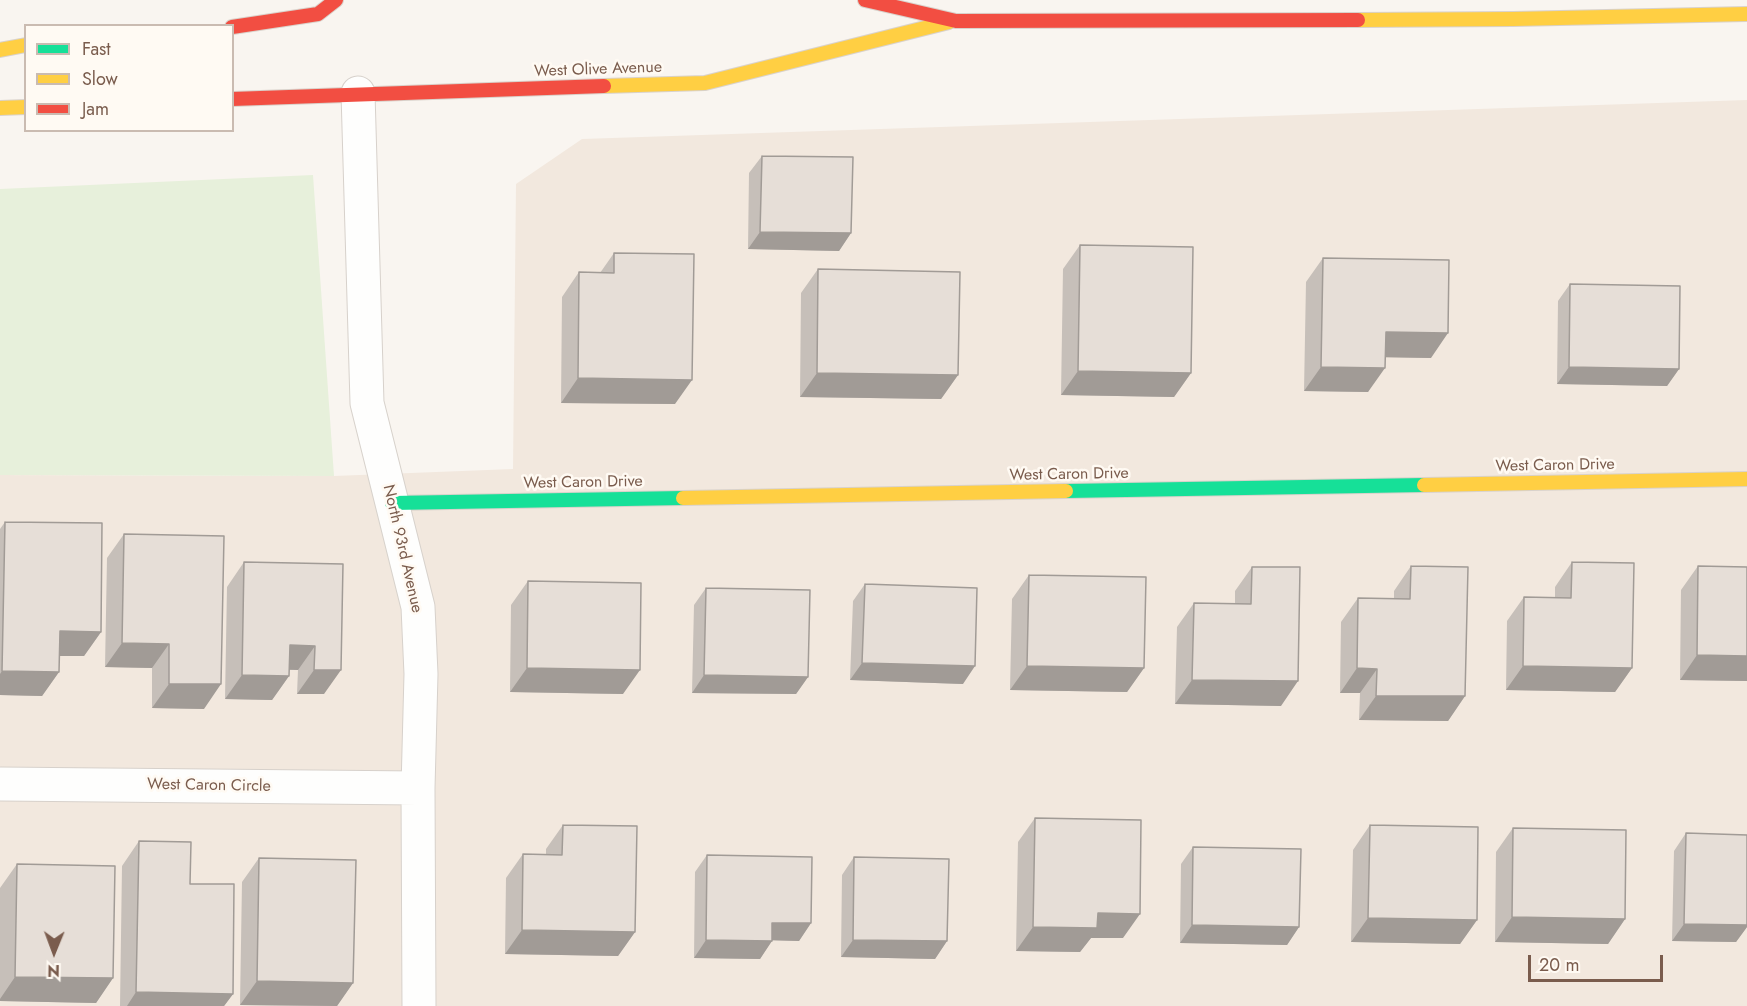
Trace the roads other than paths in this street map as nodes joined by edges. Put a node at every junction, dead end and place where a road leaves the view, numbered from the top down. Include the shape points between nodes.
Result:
1 (336, 0) edge
2 (865, 0) edge
3 (1513, 10) edge
4 (1747, 14) edge
5 (956, 21) junction
6 (234, 27) edge
7 (24, 45) edge
8 (0, 50) edge
9 (358, 93) junction
10 (234, 99) edge
11 (24, 107) edge
12 (0, 108) edge
13 (1747, 479) edge
14 (392, 503) junction
15 (0, 784) edge
16 (418, 788) junction
17 (419, 1006) edge

1 - 6 main road via 318,14
2 - 5 main road, West Olive Avenue
3 - 4 main road, West Olive Avenue
3 - 5 main road, West Olive Avenue
5 - 9 main road, West Olive Avenue via 705,83
7 - 8 main road
9 - 10 main road, West Olive Avenue
9 - 14 street, North 93rd Avenue via 367,403
11 - 12 main road
13 - 14 main road, West Caron Drive
14 - 16 street, North 93rd Avenue via 418,607
15 - 16 street, West Caron Circle
16 - 17 street, North 93rd Avenue

